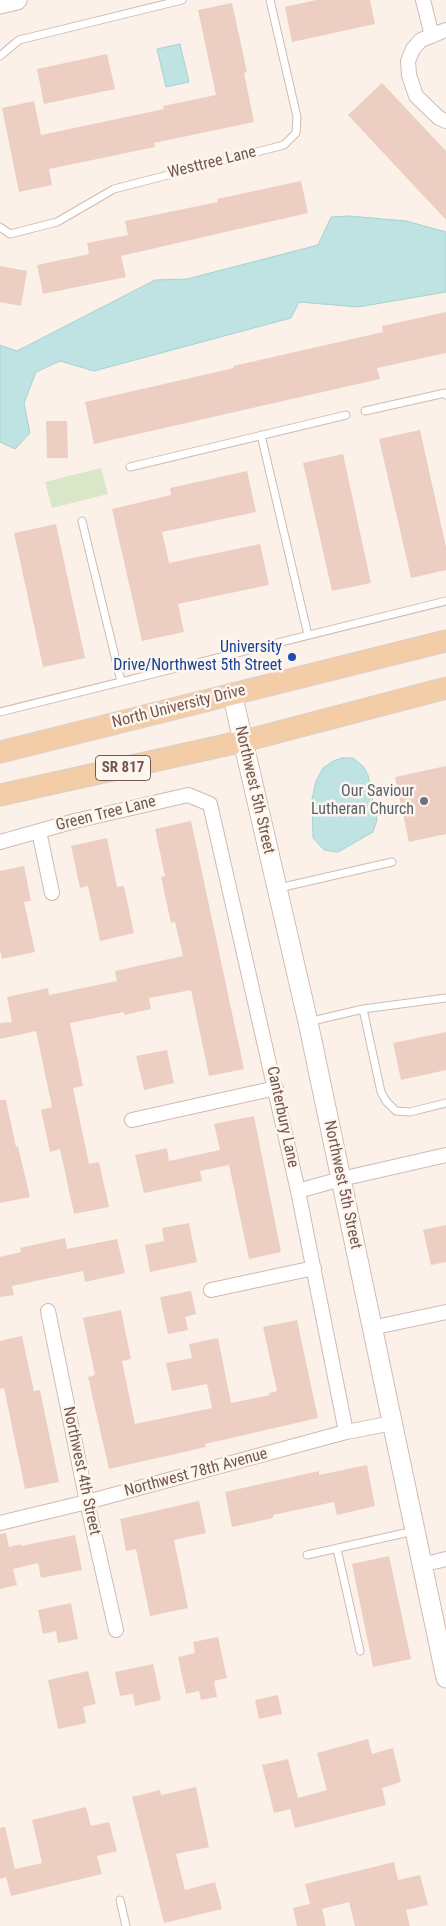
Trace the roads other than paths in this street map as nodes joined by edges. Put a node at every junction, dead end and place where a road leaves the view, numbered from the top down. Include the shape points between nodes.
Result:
1 (17, 0) edge
2 (182, 0) edge
3 (270, 0) edge
4 (423, 0) edge
5 (0, 4) edge
6 (446, 30) edge
7 (432, 36) junction
8 (0, 56) edge
9 (446, 121) edge
10 (0, 227) edge
11 (446, 395) edge
12 (365, 411) dead end
13 (346, 415) dead end
14 (261, 435) junction
15 (130, 467) dead end
16 (82, 521) dead end
17 (446, 601) edge
18 (308, 635) junction
19 (446, 641) edge
20 (122, 681) junction
21 (446, 688) edge
22 (232, 693) junction
23 (0, 712) edge
24 (244, 741) junction
25 (0, 752) edge
26 (0, 795) edge
27 (210, 804) joint
28 (39, 831) junction
29 (0, 842) edge
30 (392, 862) dead end
31 (276, 889) junction
32 (52, 893) dead end
33 (446, 998) edge
34 (363, 1009) junction
35 (308, 1022) junction
36 (276, 1088) junction
37 (446, 1103) edge
38 (132, 1120) dead end
39 (446, 1155) edge
40 (340, 1179) junction
41 (298, 1191) junction
42 (314, 1268) junction
43 (211, 1290) dead end
44 (48, 1311) dead end
45 (446, 1312) edge
46 (372, 1328) junction
47 (393, 1423) junction
48 (346, 1432) junction
49 (87, 1502) junction
50 (0, 1523) edge
51 (414, 1531) junction
52 (337, 1549) junction
53 (308, 1555) dead end
54 (446, 1559) edge
55 (421, 1565) junction
56 (116, 1630) dead end
57 (360, 1651) dead end
58 (446, 1678) edge
59 (120, 1900) dead end
60 (126, 1926) edge

1 - 5 street
2 - 8 lane via 19,40
3 - 10 lane, Westtree Lane via 297,117 296,133 284,145 114,188 57,222 10,234
4 - 7 street
6 - 7 street
7 - 9 street via 421,40 413,49 408,61 410,75 416,96
11 - 12 lane
13 - 14 lane
14 - 15 lane
14 - 18 lane
16 - 20 lane
17 - 18 lane
18 - 20 lane
19 - 22 main road, North University Drive
20 - 23 lane
21 - 24 main road, SR 817
22 - 24 street, Northwest 5th Street
22 - 25 main road, North University Drive
24 - 26 main road, SR 817
24 - 31 street, Northwest 5th Street
27 - 28 street, Green Tree Lane via 188,795
27 - 36 street, Canterbury Lane
28 - 29 street, Green Tree Lane
28 - 32 street
30 - 31 lane
31 - 35 street, Northwest 5th Street
33 - 34 lane
34 - 35 lane
34 - 37 lane via 386,1102 396,1111 410,1112
35 - 40 street, Northwest 5th Street
36 - 38 street
36 - 41 street, Canterbury Lane
39 - 40 street
40 - 41 street
40 - 46 street, Northwest 5th Street
41 - 42 street, Canterbury Lane
42 - 43 street
42 - 48 street, Canterbury Lane
44 - 49 street, Northwest 4th Street
45 - 46 street
46 - 47 street, Northwest 5th Street
47 - 48 street, Northwest 78th Avenue
47 - 51 street, Northwest 5th Street
48 - 49 street, Northwest 78th Avenue
49 - 50 street, Northwest 78th Avenue
49 - 56 street, Northwest 4th Street
51 - 52 lane
51 - 55 street, Northwest 5th Street
52 - 53 lane
52 - 57 lane
54 - 55 street
55 - 58 street, Northwest 5th Street
59 - 60 lane

